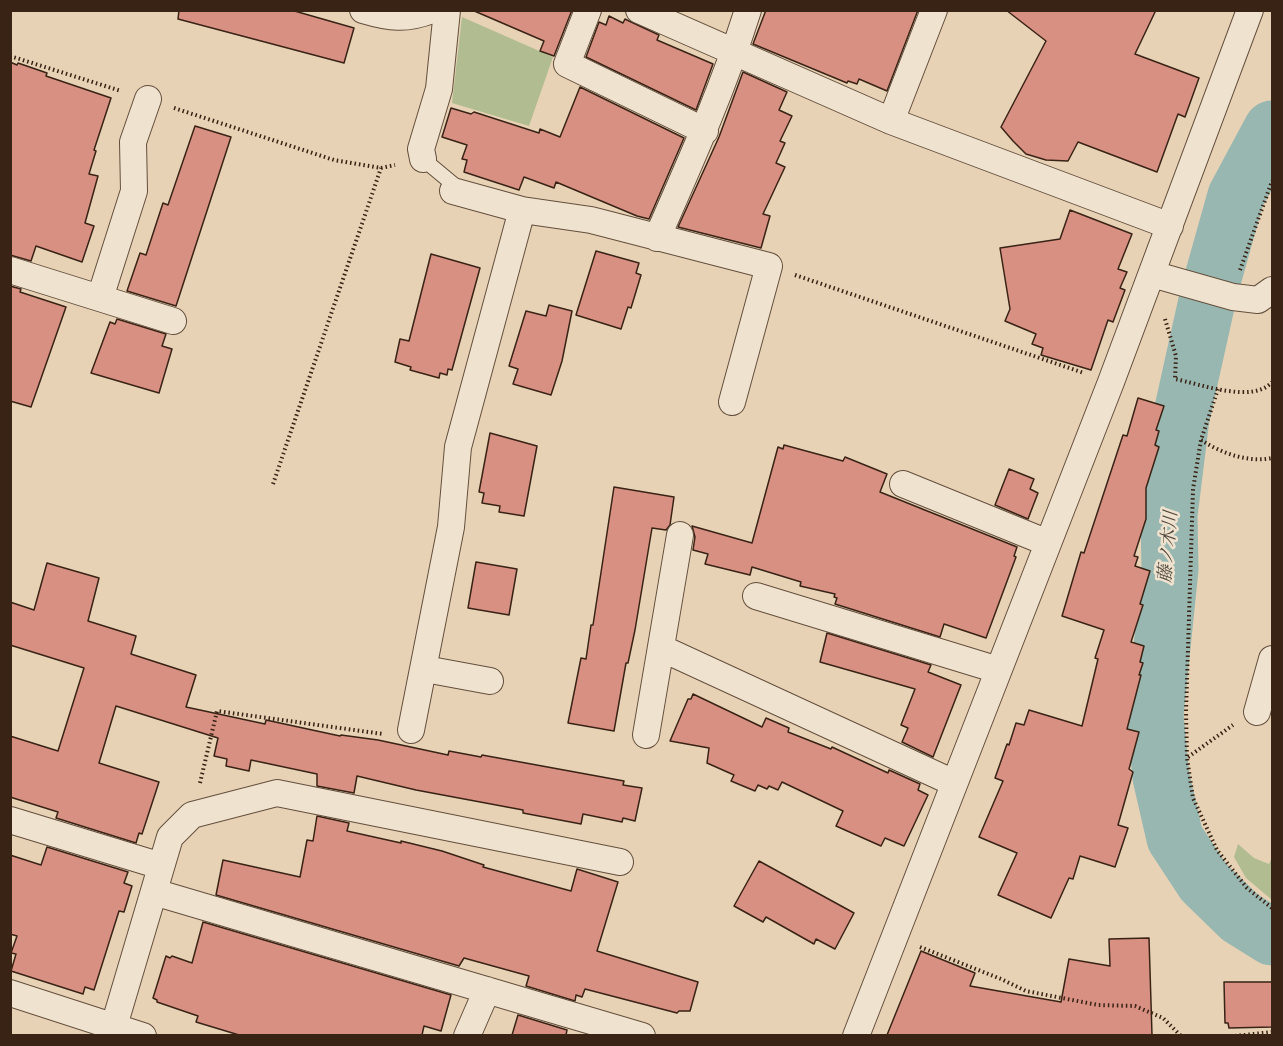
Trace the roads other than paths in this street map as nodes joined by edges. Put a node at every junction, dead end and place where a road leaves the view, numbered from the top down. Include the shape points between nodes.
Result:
1 (363, 10) edge
2 (432, 10) edge
3 (447, 10) edge
4 (588, 10) edge
5 (639, 10) edge
6 (748, 10) edge
7 (934, 10) edge
8 (1250, 10) edge
9 (735, 52) junction
10 (148, 99) road end
11 (891, 121) junction
12 (705, 131) junction
13 (423, 159) joint
14 (453, 192) joint
15 (522, 210) junction
16 (1170, 226) junction
17 (657, 238) junction
18 (10, 270) edge
19 (1152, 274) junction
20 (1272, 290) edge
21 (100, 298) junction
22 (173, 321) dead end
23 (732, 402) dead end
24 (903, 484) dead end
25 (680, 535) dead end
26 (1048, 543) junction
27 (756, 597) dead end
28 (661, 648) junction
29 (1272, 659) edge
30 (425, 669) junction
31 (998, 670) junction
32 (490, 681) dead end
33 (1255, 716) edge
34 (411, 730) road end
35 (646, 735) dead end
36 (954, 783) junction
37 (10, 820) edge
38 (620, 862) dead end
39 (161, 866) junction
40 (154, 892) junction
41 (487, 990) junction
42 (10, 993) edge
43 (112, 1030) edge
44 (144, 1035) edge
45 (467, 1035) edge
46 (642, 1035) edge
47 (856, 1035) edge

1 - 2 street via 382,16 414,17
3 - 13 street via 440,89 421,149
4 - 12 street via 567,64
5 - 9 street
6 - 9 street
7 - 11 street
8 - 16 street
9 - 11 street
9 - 12 street
10 - 21 street via 133,142 134,191
11 - 16 street
12 - 17 street
13 - 14 lane via 453,184
14 - 15 street
15 - 17 street via 591,220
15 - 30 street via 458,447 451,527
16 - 19 street
17 - 23 street via 769,266
18 - 21 street
19 - 20 street via 1193,285 1235,288 1258,300
19 - 26 street
21 - 22 street
24 - 26 street
25 - 28 street
26 - 31 street
27 - 31 street
28 - 35 street
28 - 36 street
29 - 33 street
30 - 32 street
30 - 34 street
31 - 36 street
36 - 47 street
37 - 39 street
38 - 39 street via 277,794 192,815 170,837
39 - 40 street
40 - 41 street
40 - 43 street
41 - 45 street
41 - 46 street
42 - 43 street
43 - 44 street

